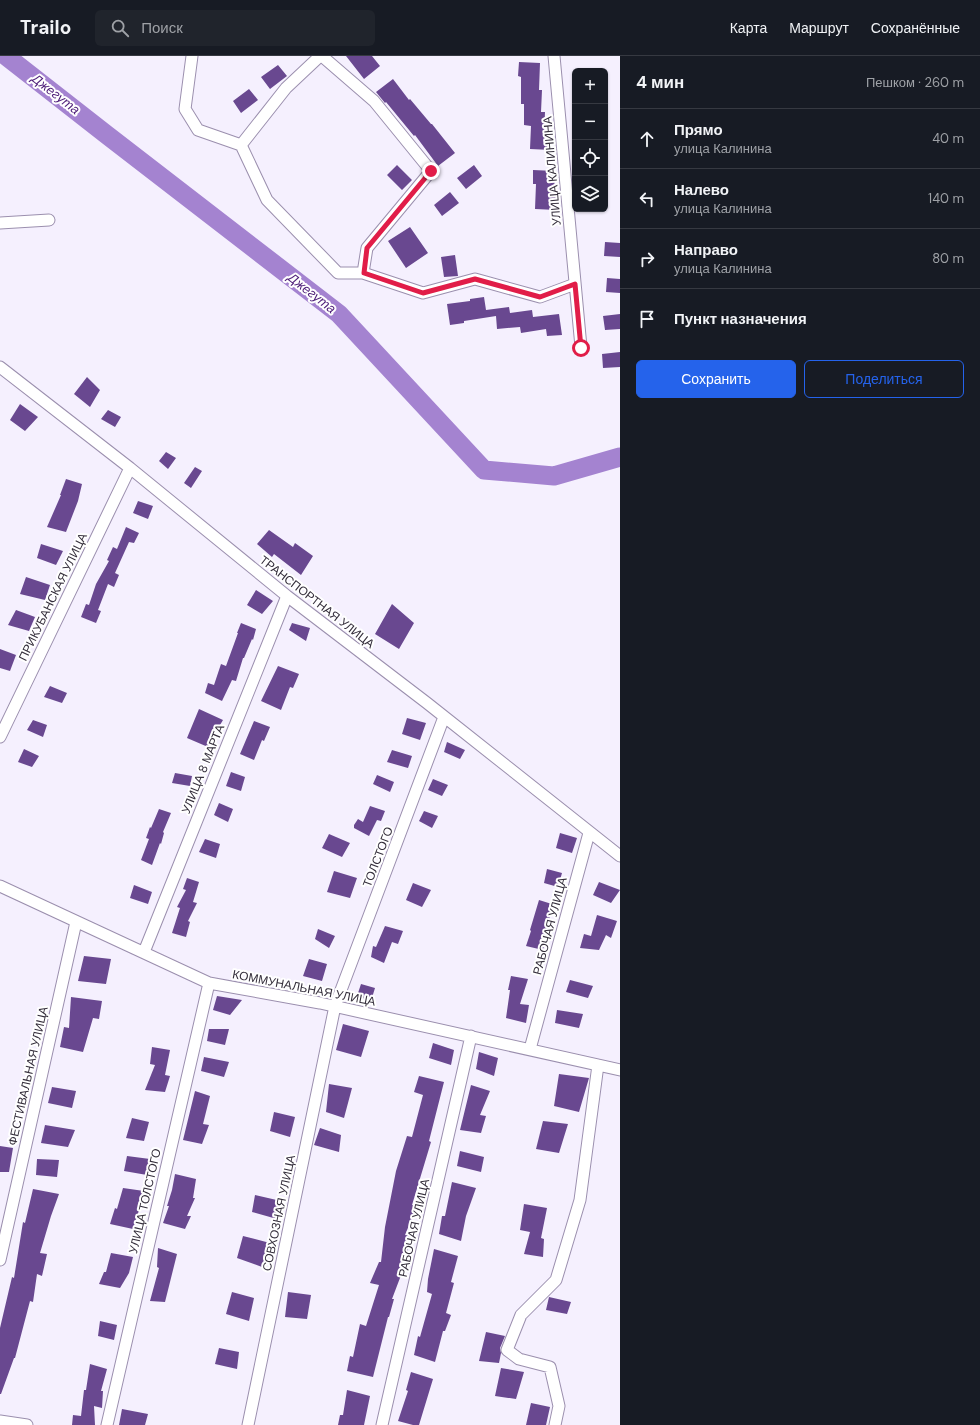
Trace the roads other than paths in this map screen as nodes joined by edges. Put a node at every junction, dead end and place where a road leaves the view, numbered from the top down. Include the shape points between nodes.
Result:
1 (192, 56) edge
2 (321, 56) edge
3 (554, 56) edge
4 (241, 145) junction
5 (49, 220) dead end
6 (0, 223) edge
7 (364, 273) junction
8 (575, 284) junction
9 (581, 348) dead end
10 (0, 367) edge
11 (130, 468) junction
12 (287, 596) junction
13 (444, 717) junction
14 (0, 737) edge
15 (589, 833) junction
16 (620, 856) edge
17 (0, 886) edge
18 (76, 922) junction
19 (144, 952) junction
20 (209, 983) junction
21 (335, 1006) junction
22 (471, 1036) junction
23 (530, 1049) junction
24 (598, 1065) junction
25 (620, 1070) edge
26 (0, 1260) edge
27 (0, 1421) edge
28 (27, 1425) edge
29 (107, 1425) edge
30 (248, 1425) edge
31 (382, 1425) edge
32 (555, 1425) edge

1 - 4 street via 184,110 198,130
2 - 4 street via 286,88
2 - 7 street via 374,101 431,171 367,248
3 - 8 street, УЛИЦА КАЛИНИНА
4 - 7 street via 267,200 338,273
5 - 6 street
7 - 8 street via 423,293 475,279 540,297
8 - 9 street, УЛИЦА КАЛИНИНА
10 - 11 street, ТРАНСПОРТНАЯ УЛИЦА
11 - 12 street, ТРАНСПОРТНАЯ УЛИЦА
11 - 14 street, ПРИКУБАНСКАЯ УЛИЦА
12 - 13 street, ТРАНСПОРТНАЯ УЛИЦА
12 - 19 street, УЛИЦА 8 МАРТА
13 - 15 street, ТРАНСПОРТНАЯ УЛИЦА
13 - 21 street, ТОЛСТОГО
15 - 16 street, ТРАНСПОРТНАЯ УЛИЦА
15 - 23 street, РАБОЧАЯ УЛИЦА
17 - 18 street, КОММУНАЛЬНАЯ УЛИЦА
18 - 19 street, КОММУНАЛЬНАЯ УЛИЦА
18 - 26 street, ФЕСТИВАЛЬНАЯ УЛИЦА
19 - 20 street, КОММУНАЛЬНАЯ УЛИЦА
20 - 21 street, КОММУНАЛЬНАЯ УЛИЦА
20 - 29 street, УЛИЦА ТОЛСТОГО
21 - 22 street, КОММУНАЛЬНАЯ УЛИЦА
21 - 30 street, СОВХОЗНАЯ УЛИЦА
22 - 23 street, КОММУНАЛЬНАЯ УЛИЦА
22 - 31 street, РАБОЧАЯ УЛИЦА
23 - 24 street, КОММУНАЛЬНАЯ УЛИЦА
24 - 25 street, КОММУНАЛЬНАЯ УЛИЦА
24 - 32 street via 580,1200 556,1280 521,1315 507,1350 519,1359 550,1367 559,1406
27 - 28 street

